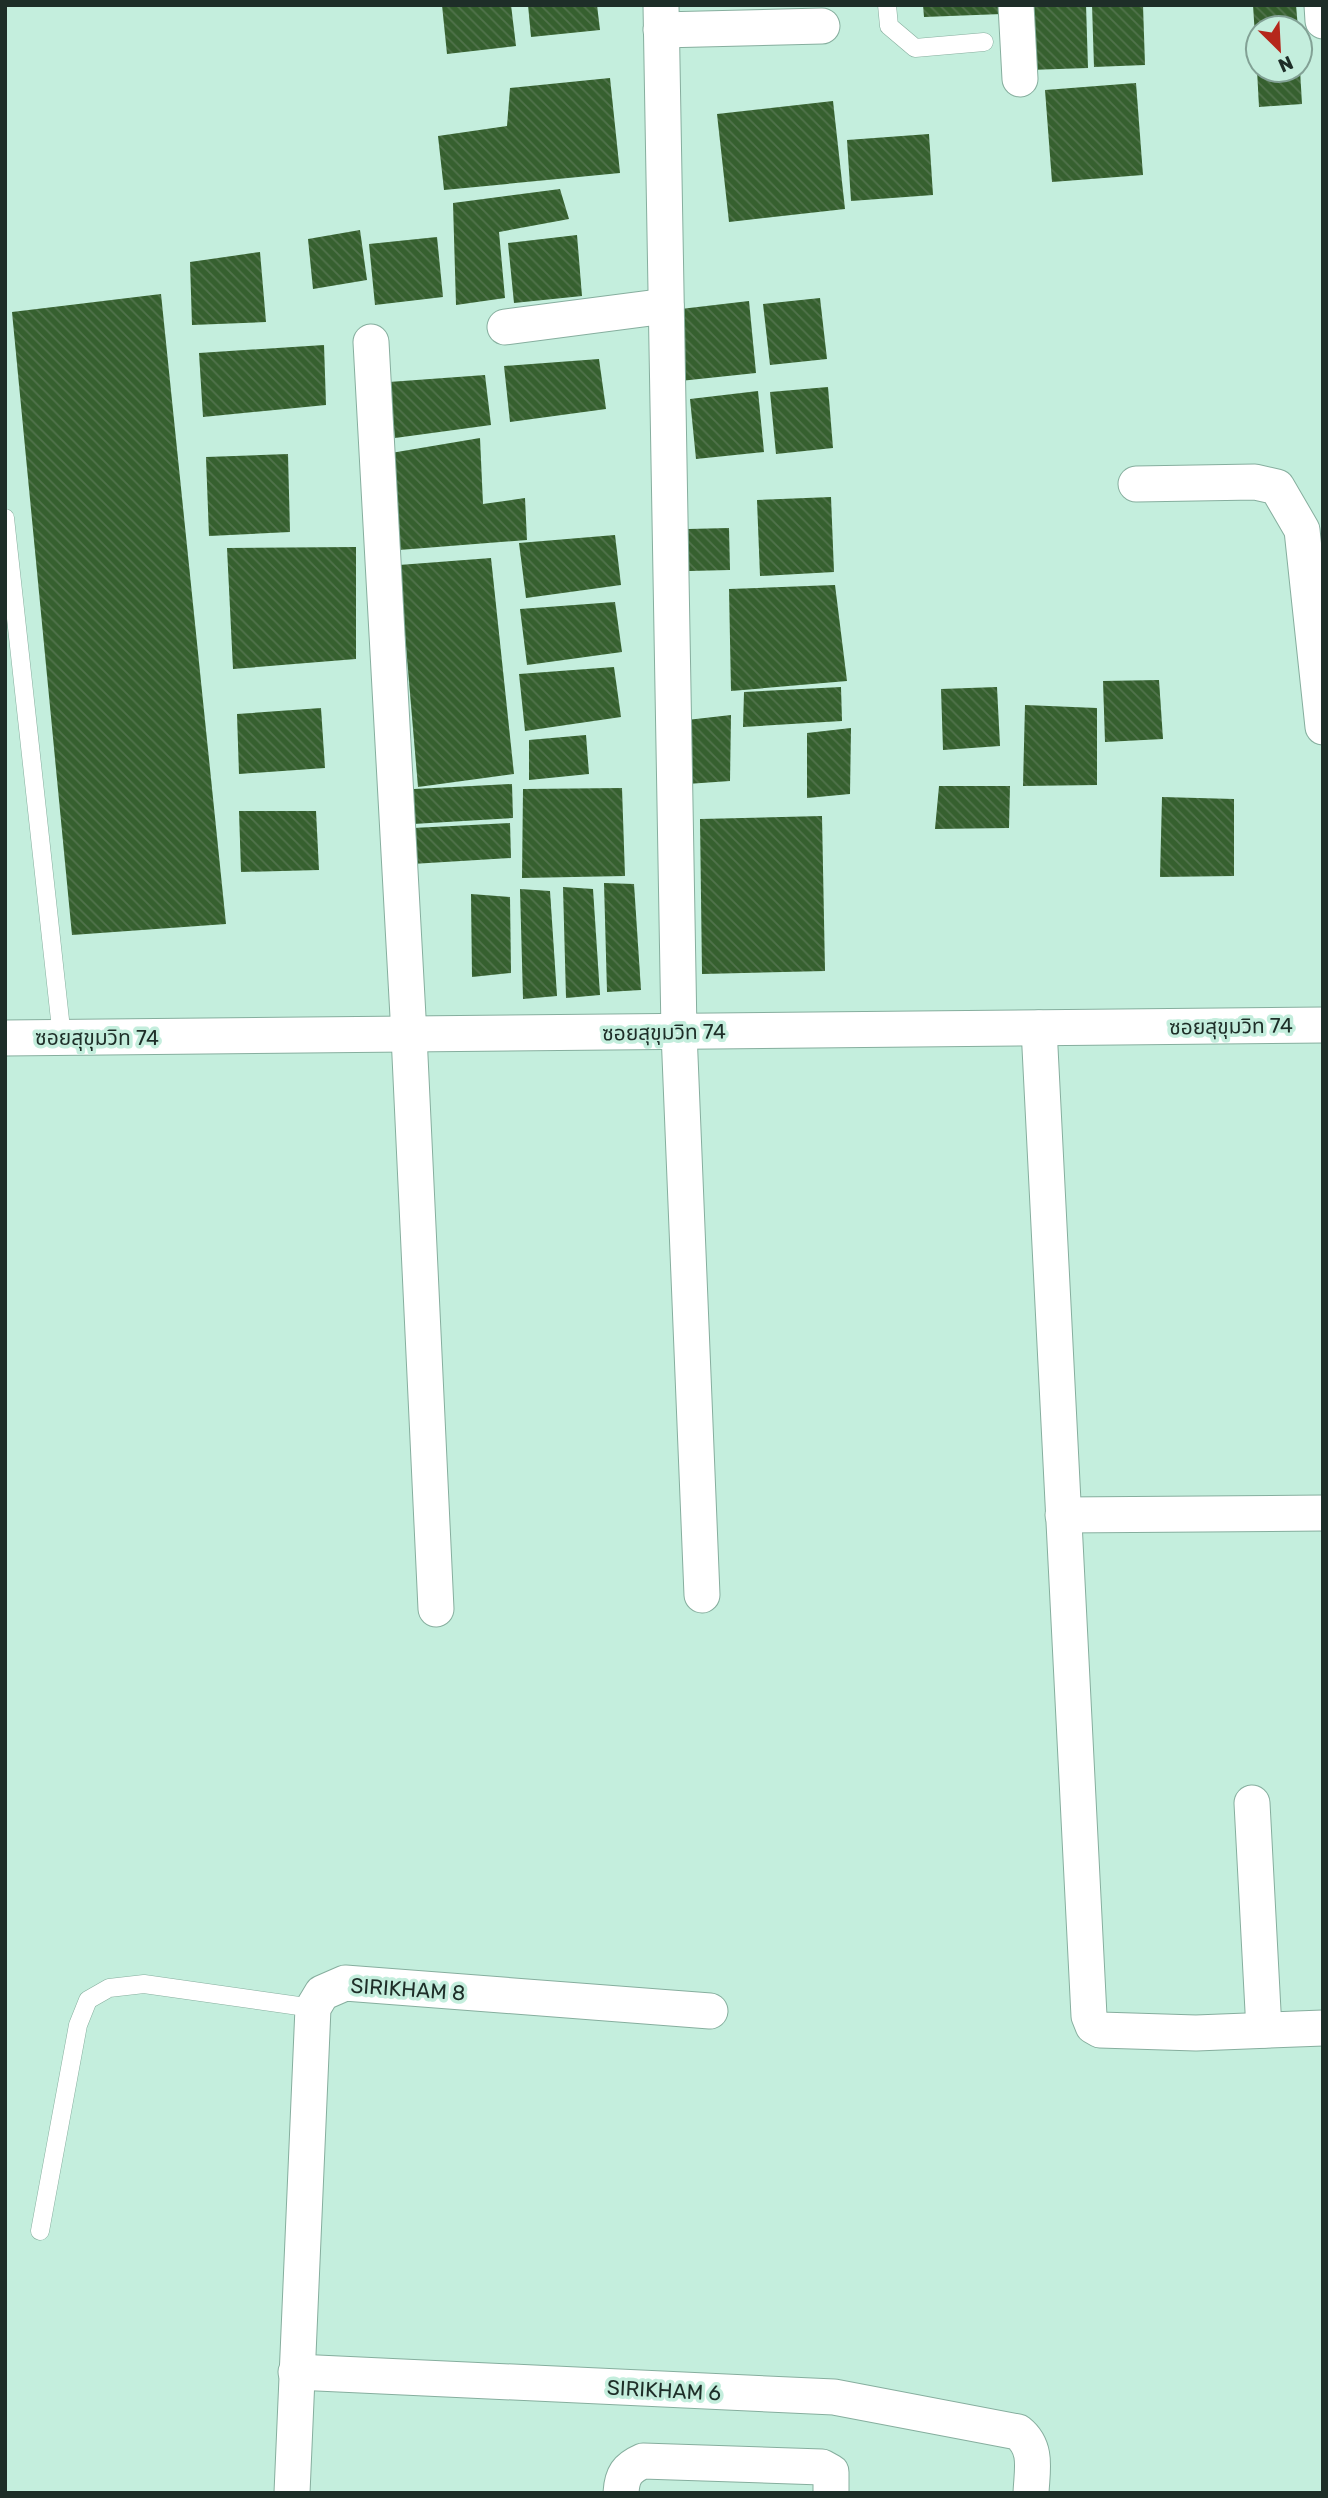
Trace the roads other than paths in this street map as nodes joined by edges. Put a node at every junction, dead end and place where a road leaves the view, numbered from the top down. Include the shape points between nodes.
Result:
1 (887, 5) edge
2 (1016, 5) edge
3 (1322, 5) edge
4 (661, 17) edge
5 (1323, 21) edge
6 (822, 26) dead end
7 (984, 42) dead end
8 (1020, 79) dead end
9 (666, 306) junction
10 (505, 327) dead end
11 (370, 342) dead end
12 (1136, 484) dead end
13 (5, 518) edge
14 (1323, 727) edge
15 (1323, 1025) edge
16 (1039, 1028) junction
17 (679, 1032) junction
18 (409, 1035) junction
19 (5, 1038) edge
20 (62, 1038) junction
21 (1323, 1513) edge
22 (1063, 1515) junction
23 (702, 1595) dead end
24 (436, 1609) dead end
25 (1252, 1802) dead end
26 (313, 2008) junction
27 (709, 2011) dead end
28 (1323, 2028) edge
29 (1264, 2030) junction
30 (40, 2231) dead end
31 (296, 2372) junction
32 (292, 2493) edge
33 (621, 2493) edge
34 (831, 2493) edge
35 (1031, 2493) edge

1 - 7 lane via 890,26 915,48
2 - 8 street
3 - 5 street
4 - 6 street
4 - 9 street
9 - 10 street
9 - 17 street
11 - 18 street
12 - 14 street via 1255,482 1277,487 1302,530
13 - 20 lane
15 - 16 street, ซอยสุขุมวิท 74
16 - 17 street, ซอยสุขุมวิท 74
16 - 22 street
17 - 18 street, ซอยสุขุมวิท 74
17 - 23 street
18 - 20 street, ซอยสุขุมวิท 74
18 - 24 street
19 - 20 street, ซอยสุขุมวิท 74
21 - 22 street
22 - 29 street via 1089,2016 1100,2031
25 - 29 street
26 - 27 street, SIRIKHAM 8 via 322,1993 345,1983
26 - 30 lane via 144,1984 109,1989 88,2000 78,2025
26 - 31 street
28 - 29 street
31 - 32 street
31 - 35 street, SIRIKHAM 6 via 834,2397 1018,2432 1033,2451
33 - 34 street via 629,2468 643,2461 822,2468 831,2472

